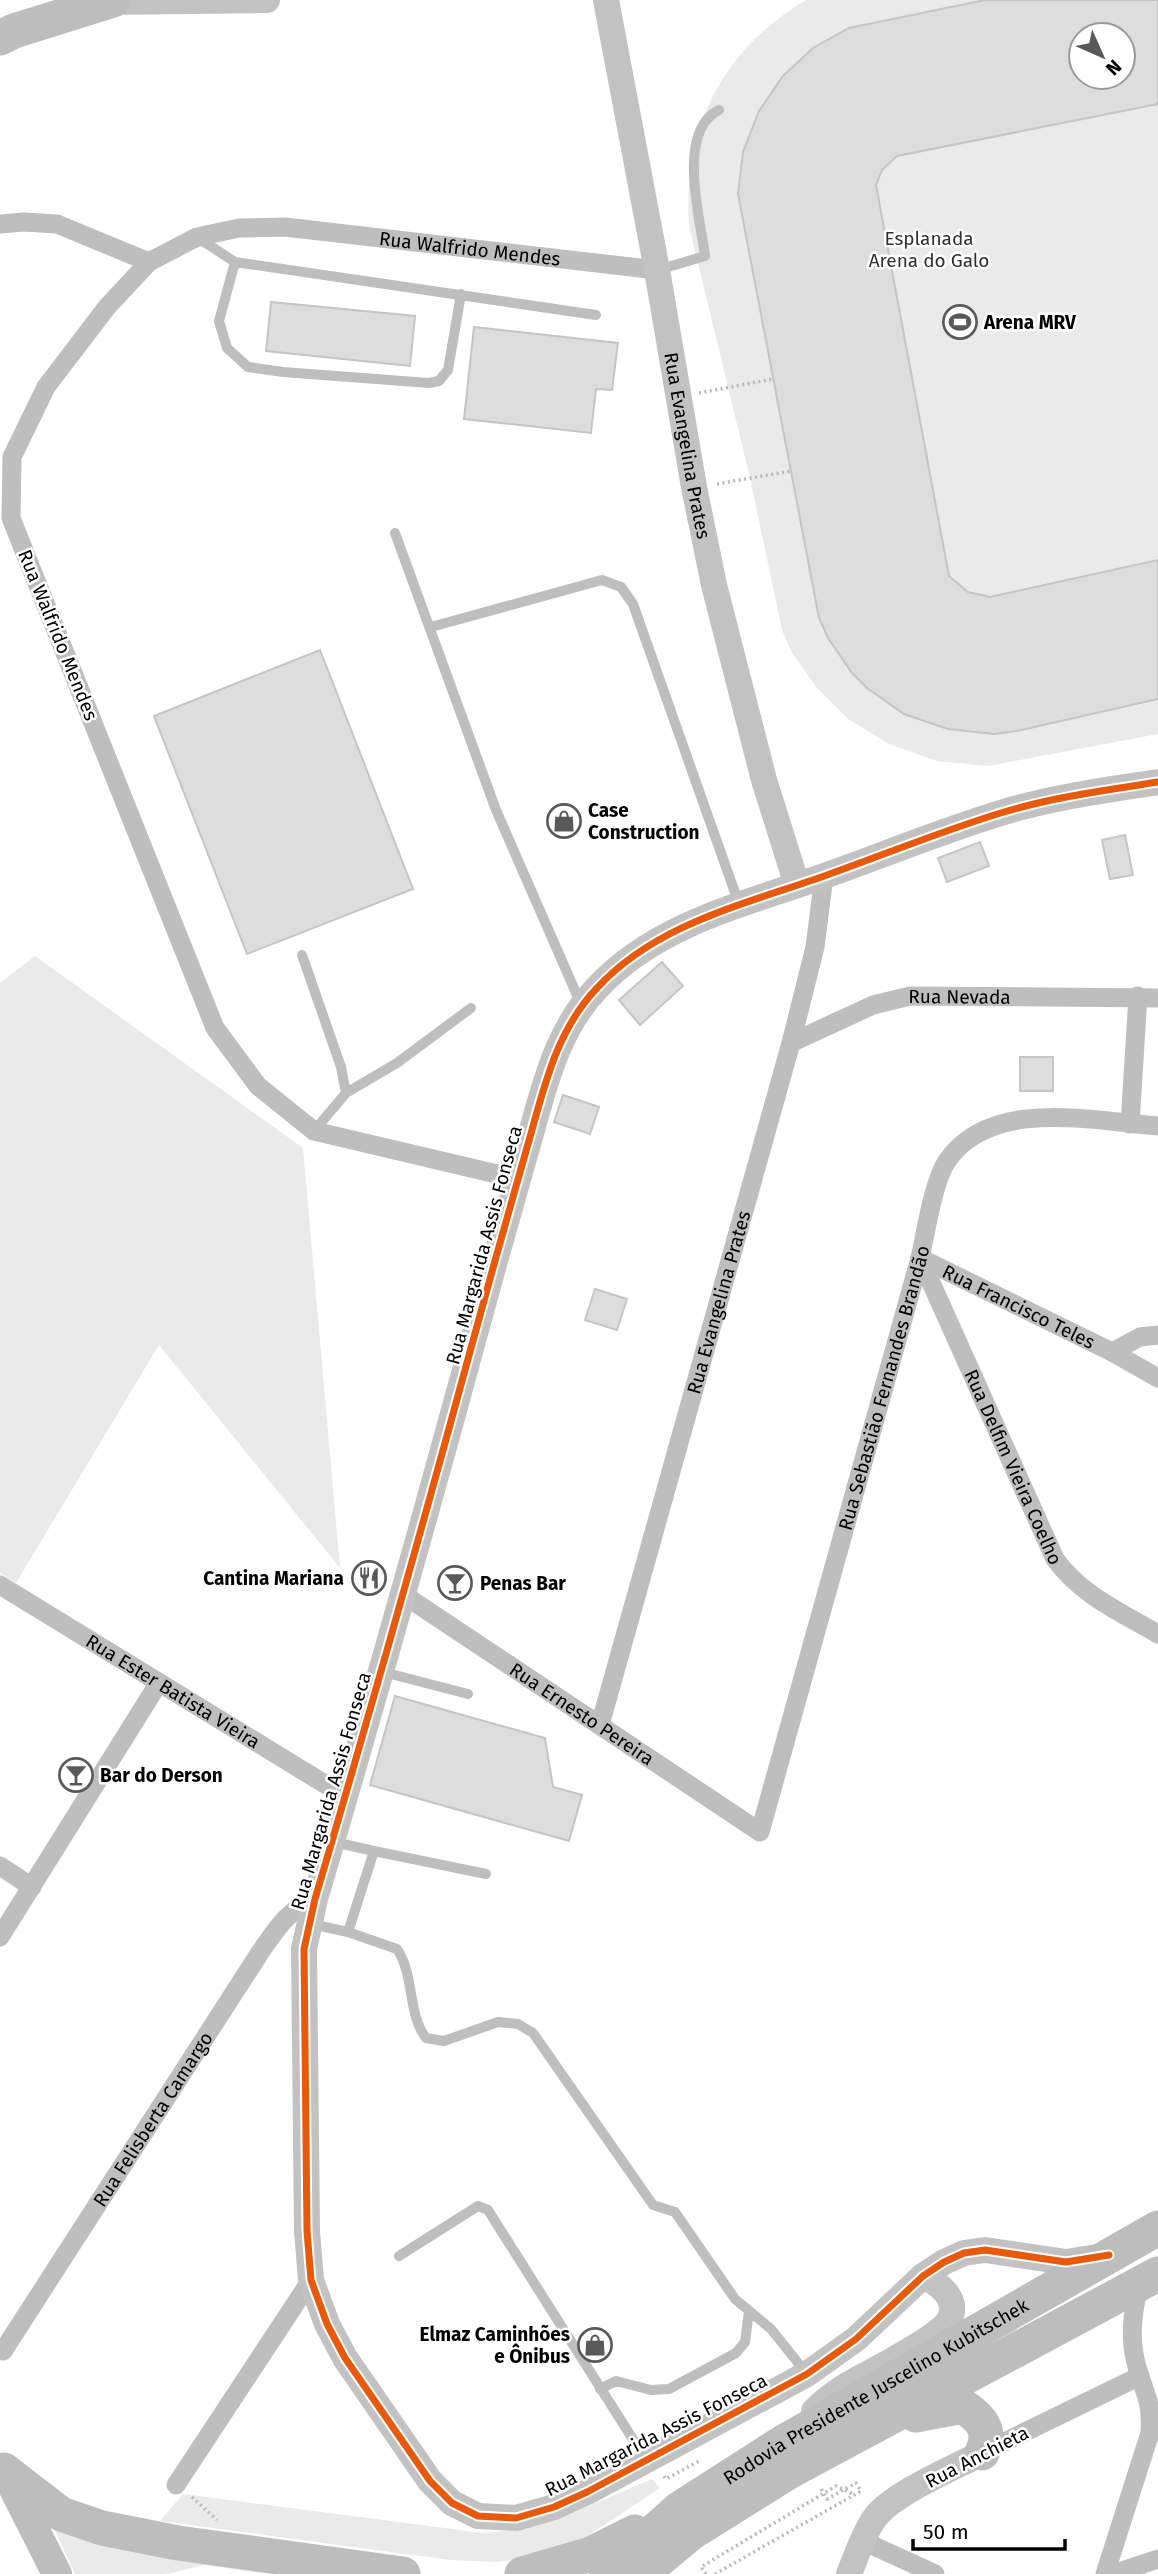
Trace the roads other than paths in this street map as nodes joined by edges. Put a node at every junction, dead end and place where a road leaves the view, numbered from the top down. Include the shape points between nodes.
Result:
1 (267, 0) edge
2 (606, 0) edge
3 (109, 1) edge
4 (0, 38) edge
5 (719, 110) dead end
6 (0, 224) edge
7 (197, 237) junction
8 (149, 262) junction
9 (235, 262) junction
10 (657, 270) junction
11 (461, 294) junction
12 (596, 315) dead end
13 (395, 533) dead end
14 (430, 627) junction
15 (1158, 782) edge
16 (824, 876) junction
17 (797, 885) junction
18 (739, 904) junction
19 (302, 956) dead end
20 (1148, 997) edge
21 (581, 1006) junction
22 (471, 1008) dead end
23 (791, 1043) junction
24 (346, 1093) junction
25 (1130, 1124) junction
26 (1158, 1126) edge
27 (314, 1131) junction
28 (517, 1179) junction
29 (920, 1258) junction
30 (1158, 1335) edge
31 (1112, 1352) junction
32 (1158, 1378) edge
33 (0, 1585) edge
34 (404, 1595) junction
35 (1158, 1634) edge
36 (382, 1671) junction
37 (158, 1684) junction
38 (468, 1694) dead end
39 (600, 1725) junction
40 (346, 1797) junction
41 (760, 1832) joint
42 (332, 1842) junction
43 (374, 1851) junction
44 (0, 1866) edge
45 (486, 1874) dead end
46 (32, 1887) junction
47 (312, 1912) junction
48 (348, 1932) junction
49 (0, 1937) edge
50 (1158, 2228) edge
51 (1109, 2255) junction
52 (399, 2256) dead end
53 (923, 2276) junction
54 (311, 2280) junction
55 (1148, 2280) edge
56 (1022, 2305) junction
57 (749, 2311) junction
58 (969, 2322) dead end
59 (3, 2351) dead end
60 (807, 2374) junction
61 (1140, 2376) junction
62 (600, 2389) junction
63 (886, 2422) junction
64 (782, 2443) junction
65 (982, 2453) junction
66 (646, 2461) junction
67 (2, 2465) edge
68 (176, 2485) road end
69 (679, 2509) junction
70 (863, 2541) junction
71 (1146, 2566) edge
72 (57, 2574) edge
73 (403, 2574) edge
74 (522, 2574) edge
75 (606, 2574) edge
76 (642, 2574) edge
77 (849, 2574) edge
78 (935, 2574) edge
79 (1105, 2574) edge
80 (1113, 2574) edge

1 - 3 street
2 - 10 street, Rua Evangelina Prates
3 - 4 highway
5 - 10 lane via 703,122 695,156 705,256
6 - 8 street via 57,224
7 - 8 street, Rua Walfrido Mendes
7 - 9 lane
7 - 10 street, Rua Walfrido Mendes via 285,226
8 - 27 street, Rua Walfrido Mendes via 107,307 46,387 12,457 11,519 215,1028 258,1086
9 - 11 lane
9 - 11 lane via 219,321 227,348 248,367 439,381 448,370
10 - 17 street, Rua Evangelina Prates via 717,598 764,780
11 - 12 lane
13 - 14 lane
14 - 18 lane via 603,580 621,587 633,604
14 - 21 lane via 496,810
15 - 16 street, Rua Margarida Assis Fonseca via 1007,811
16 - 17 street, Rua Margarida Assis Fonseca
16 - 23 street, Rua Evangelina Prates via 816,947
17 - 18 street, Rua Margarida Assis Fonseca
18 - 21 street, Rua Margarida Assis Fonseca via 654,942 614,970
19 - 24 lane
20 - 23 street, Rua Nevada via 910,996 873,1005
20 - 25 street, Rua Nevada
21 - 28 street, Rua Margarida Assis Fonseca via 552,1059
22 - 24 lane via 397,1063
23 - 39 street, Rua Evangelina Prates
24 - 27 lane
25 - 26 street, Rua Sebastião Fernandes Brandão
25 - 29 street, Rua Sebastião Fernandes Brandão via 1056,1118 986,1128 947,1161
27 - 28 street, Rua Walfrido Mendes
28 - 34 street, Rua Margarida Assis Fonseca
29 - 31 street, Rua Francisco Teles
29 - 35 street, Rua Delfim Vieira Coelho via 1055,1559 1074,1583
29 - 41 street, Rua Sebastião Fernandes Brandão
30 - 31 street, Rua Francisco Teles via 1140,1337
31 - 32 street
33 - 37 street, Rua Ester Batista Vieira
34 - 36 street, Rua Margarida Assis Fonseca
34 - 39 street, Rua Ernesto Pereira
36 - 38 lane
36 - 40 street, Rua Margarida Assis Fonseca
37 - 40 street, Rua Ester Batista Vieira
37 - 46 street
39 - 41 street, Rua Ernesto Pereira
40 - 42 street, Rua Margarida Assis Fonseca
42 - 43 lane
42 - 47 street, Rua Margarida Assis Fonseca
43 - 45 lane
43 - 48 lane
44 - 46 street
46 - 49 street
47 - 48 lane
47 - 54 street, Rua Margarida Assis Fonseca via 304,1949
47 - 59 street, Rua Felisberta Camargo via 296,1908 261,1951
48 - 57 lane via 397,1949 406,1965 419,2028 426,2038 444,2041 498,2022 518,2024 533,2033 653,2205 674,2212 735,2299
50 - 51 highway, Rodovia Presidente Juscelino Kubitschek
51 - 53 street, Rua Margarida Assis Fonseca via 1066,2262 985,2250 964,2253
51 - 56 highway, Rodovia Presidente Juscelino Kubitschek
52 - 62 lane via 478,2206 488,2210
53 - 60 street, Rua Margarida Assis Fonseca via 856,2339
53 - 64 street via 943,2287 949,2297 949,2328 842,2388
54 - 66 street, Rua Margarida Assis Fonseca via 345,2358 430,2481 463,2510 496,2518 534,2514
54 - 68 street
55 - 61 street via 1132,2315
55 - 63 highway, Rodovia Presidente Juscelino Kubitschek
56 - 58 lane
56 - 64 highway, Rodovia Presidente Juscelino Kubitschek
57 - 60 lane via 771,2329
57 - 62 lane via 745,2342 736,2353 669,2389 651,2390 616,2381
60 - 66 street, Rua Margarida Assis Fonseca
61 - 65 street, Rua Anchieta
61 - 79 street via 1151,2412 1150,2433
62 - 66 lane
63 - 65 highway via 963,2406 985,2428
63 - 76 highway, Rodovia Presidente Juscelino Kubitschek via 792,2470 691,2533
64 - 69 highway, Rodovia Presidente Juscelino Kubitschek
65 - 70 street, Rua Anchieta via 884,2509 873,2519
67 - 72 main road
67 - 73 highway via 61,2514 115,2530
69 - 74 highway via 591,2554
69 - 75 highway, Rodovia Presidente Juscelino Kubitschek
70 - 77 street, Rua Anchieta
70 - 78 street
71 - 80 street

